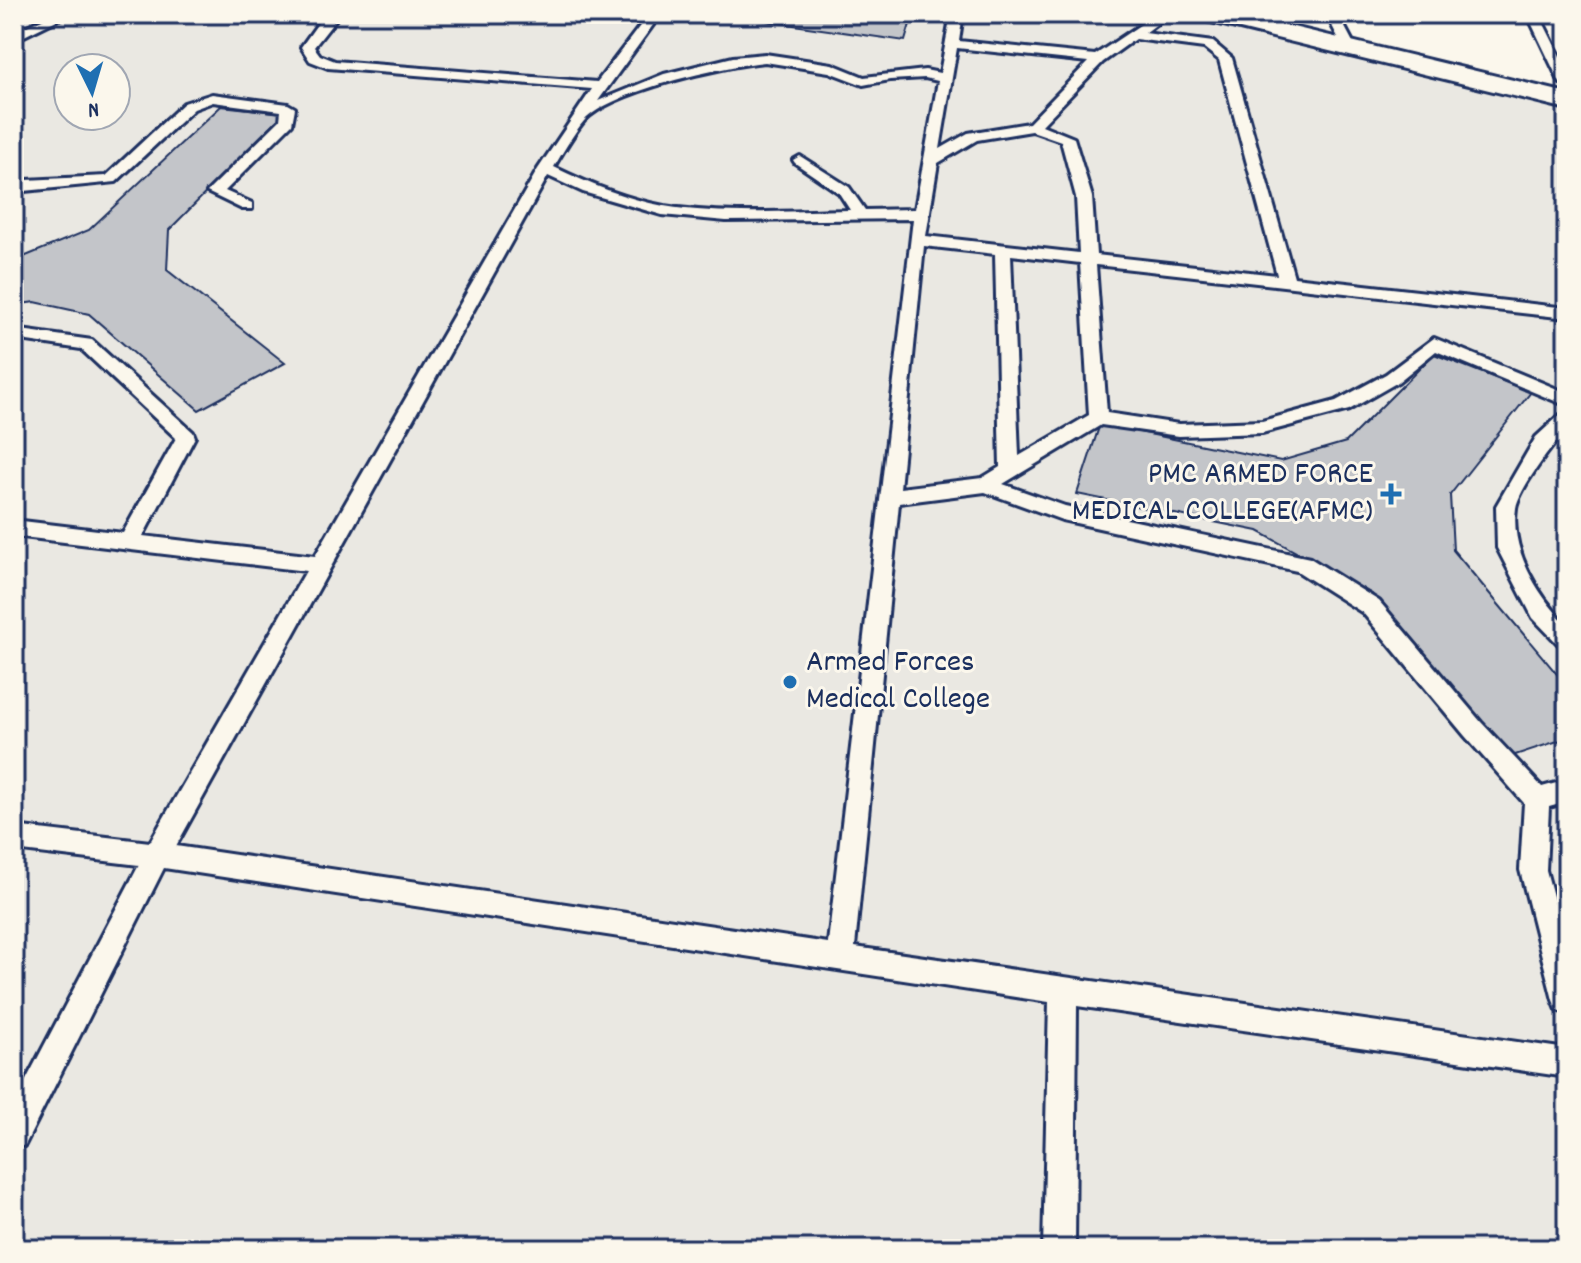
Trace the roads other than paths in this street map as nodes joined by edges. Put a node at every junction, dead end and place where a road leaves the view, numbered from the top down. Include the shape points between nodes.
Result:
1 (63, 14) edge
2 (307, 14) edge
3 (655, 14) edge
4 (957, 14) edge
5 (1118, 14) edge
6 (1208, 14) edge
7 (1332, 14) edge
8 (1533, 14) edge
9 (333, 15) edge
10 (1159, 17) edge
11 (1132, 35) junction
12 (14, 37) edge
13 (952, 44) junction
14 (1350, 48) junction
15 (1098, 59) junction
16 (946, 78) junction
17 (1567, 83) edge
18 (601, 86) junction
19 (1567, 101) edge
20 (579, 117) junction
21 (1033, 127) junction
22 (800, 160) dead end
23 (931, 161) junction
24 (545, 169) junction
25 (14, 187) edge
26 (247, 206) dead end
27 (921, 214) junction
28 (861, 215) junction
29 (917, 240) junction
30 (1003, 249) junction
31 (1088, 259) junction
32 (1287, 281) junction
33 (1567, 313) edge
34 (14, 334) edge
35 (1567, 400) edge
36 (1098, 418) junction
37 (1567, 419) edge
38 (1010, 470) junction
39 (986, 485) junction
40 (889, 497) junction
41 (14, 528) edge
42 (129, 542) junction
43 (323, 565) junction
44 (1567, 639) edge
45 (1567, 791) edge
46 (1537, 799) junction
47 (14, 838) edge
48 (157, 855) junction
49 (840, 958) junction
50 (1063, 991) junction
51 (1567, 1000) edge
52 (1567, 1063) edge
53 (14, 1134) edge
54 (1059, 1249) edge

1 - 12 lane
2 - 9 lane
3 - 18 lane
4 - 13 lane
5 - 10 lane
6 - 14 street
7 - 14 lane
8 - 17 lane
9 - 18 lane via 307,47 315,58 333,65
10 - 11 lane
11 - 15 lane
11 - 32 lane via 1208,45 1225,58
13 - 15 lane
13 - 16 lane
14 - 19 street
15 - 21 lane
16 - 20 lane via 925,74 863,81 832,68 765,58 733,61 669,77
16 - 23 lane
18 - 20 lane
20 - 24 lane
21 - 23 lane via 973,136
21 - 31 lane via 1067,138 1084,197
22 - 28 lane via 844,190
23 - 27 lane
24 - 28 lane via 588,189 662,210 726,216
24 - 43 lane
25 - 26 lane via 111,179 189,106 212,98 288,108 287,121 215,192
27 - 28 lane
27 - 29 lane
29 - 30 lane
29 - 40 lane
30 - 31 lane
30 - 38 lane
31 - 32 lane
31 - 36 lane
32 - 33 lane
34 - 42 lane via 86,344 186,437
35 - 36 lane via 1434,344 1392,378 1342,406 1262,427 1179,430
36 - 38 lane
37 - 44 lane via 1543,442 1506,506 1507,548 1541,612
38 - 39 lane
39 - 40 lane
39 - 46 lane via 1062,513 1303,564 1371,607
40 - 49 lane
41 - 42 lane
42 - 43 lane
43 - 48 lane
45 - 46 lane
46 - 51 lane via 1533,870
47 - 48 lane
48 - 49 lane
48 - 53 lane
49 - 50 lane
50 - 52 lane
50 - 54 lane

